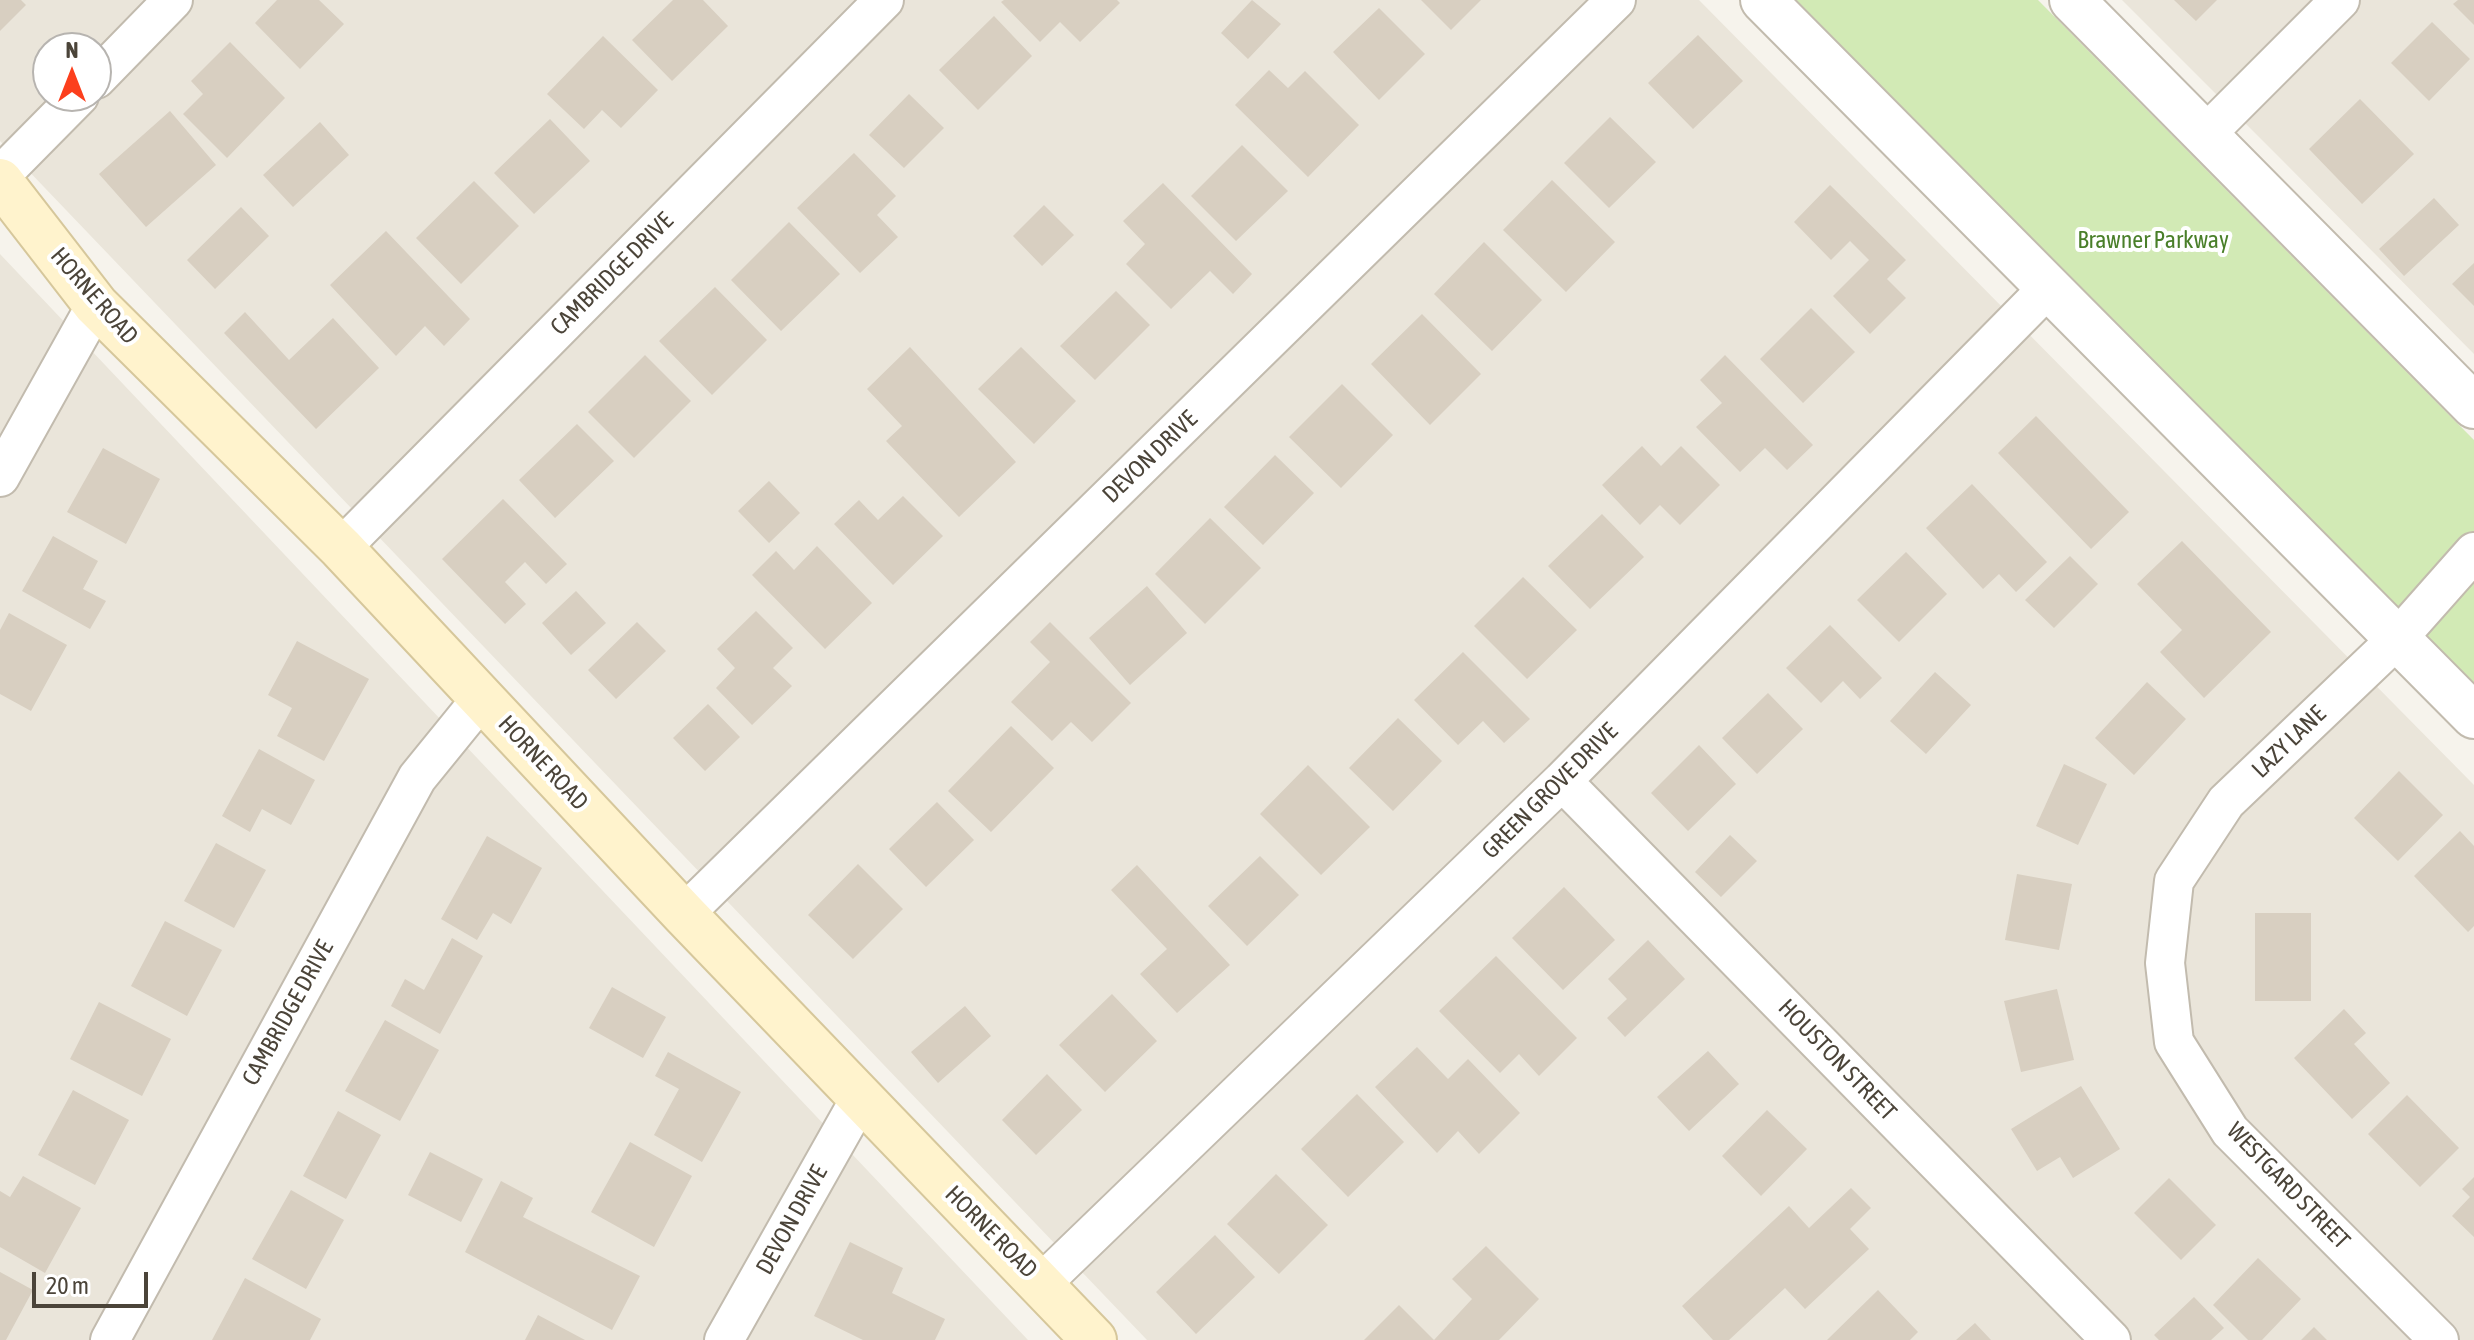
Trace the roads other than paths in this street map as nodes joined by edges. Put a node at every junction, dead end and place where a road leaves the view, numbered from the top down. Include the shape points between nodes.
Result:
1 (173, 0) edge
2 (884, 0) edge
3 (1616, 0) edge
4 (1763, 0) edge
5 (2072, 0) edge
6 (2340, 0) edge
7 (112, 63) edge
8 (64, 112) edge
9 (2205, 135) junction
10 (0, 178) edge
11 (2048, 288) junction
12 (96, 305) junction
13 (2474, 406) edge
14 (0, 477) edge
15 (341, 548) junction
16 (2474, 552) edge
17 (2397, 639) junction
18 (482, 698) junction
19 (2474, 716) edge
20 (1562, 781) junction
21 (684, 914) junction
22 (2165, 963) joint
23 (860, 1099) junction
24 (1042, 1283) junction
25 (110, 1340) edge
26 (724, 1340) edge
27 (1094, 1340) edge
28 (2111, 1340) edge
29 (2439, 1340) edge

1 - 7 street
2 - 15 street, CAMBRIDGE DRIVE
3 - 21 street, DEVON DRIVE
4 - 11 street
5 - 9 street
6 - 9 street
8 - 10 street
9 - 13 street
10 - 12 main road, HORNE ROAD
11 - 17 street
11 - 20 street, GREEN GROVE DRIVE
12 - 14 street
12 - 15 main road, HORNE ROAD
15 - 18 main road, HORNE ROAD
16 - 17 street, LAZY LANE
17 - 19 street
17 - 22 street, LAZY LANE via 2226,802 2174,881
18 - 21 main road, HORNE ROAD
18 - 25 street, CAMBRIDGE DRIVE via 417,778
20 - 24 street, GREEN GROVE DRIVE
20 - 28 street, HOUSTON STREET
21 - 23 main road, HORNE ROAD
22 - 29 street, WESTGARD STREET via 2174,1042 2230,1131
23 - 24 main road, HORNE ROAD
23 - 26 street, DEVON DRIVE
24 - 27 main road, HORNE ROAD

